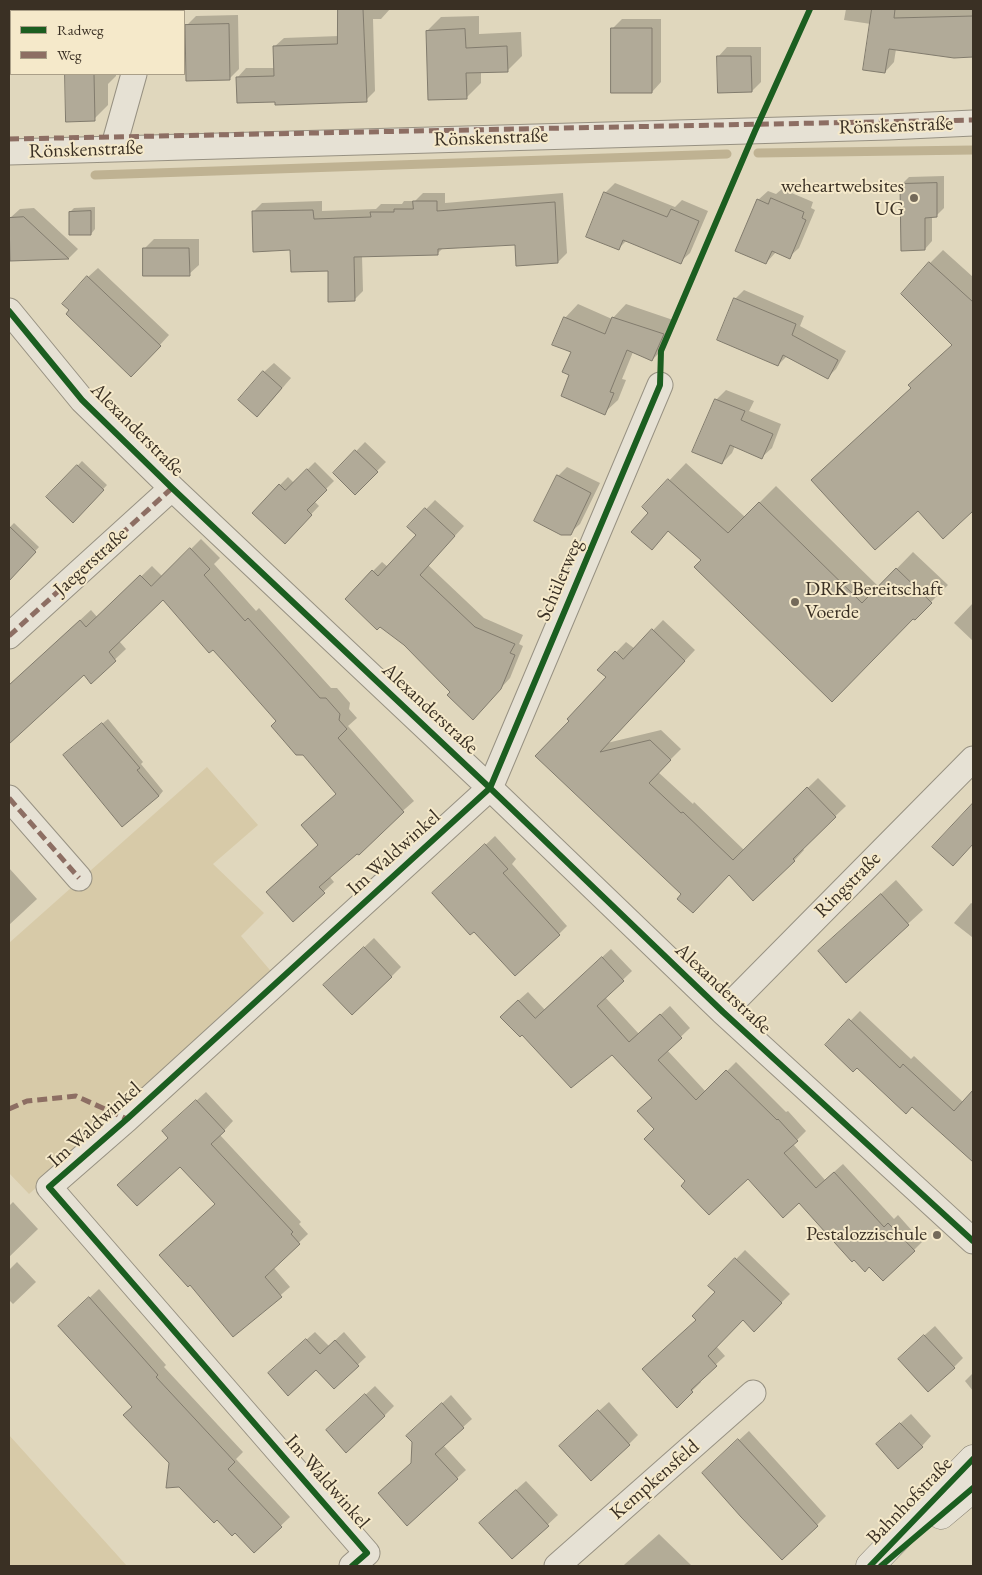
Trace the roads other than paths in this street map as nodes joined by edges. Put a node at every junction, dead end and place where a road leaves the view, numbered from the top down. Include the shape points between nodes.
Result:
1 (134, 75) edge
2 (973, 123) edge
3 (114, 149) junction
4 (9, 152) edge
5 (9, 311) edge
6 (660, 385) dead end
7 (172, 488) junction
8 (9, 636) edge
9 (973, 758) edge
10 (490, 788) junction
11 (9, 798) edge
12 (78, 878) dead end
13 (723, 1012) junction
14 (973, 1241) edge
15 (753, 1393) dead end
16 (973, 1459) edge
17 (973, 1488) edge
18 (352, 1566) edge
19 (557, 1566) edge
20 (870, 1566) edge
21 (881, 1566) edge

1 - 3 street
2 - 3 street, Rönskenstraße
3 - 4 street, Rönskenstraße
5 - 7 street, Alexanderstraße via 82,400
6 - 10 street, Schülerweg
7 - 8 street, Jaegerstraße
7 - 10 street, Alexanderstraße
9 - 13 street, Ringstraße
10 - 13 street, Alexanderstraße
10 - 18 street, Im Waldwinkel via 49,1188 367,1553
11 - 12 street
13 - 14 street, Alexanderstraße
15 - 19 street, Kempkensfeld
16 - 20 street, Bahnhofstraße
17 - 21 street, Bahnhofstraße

